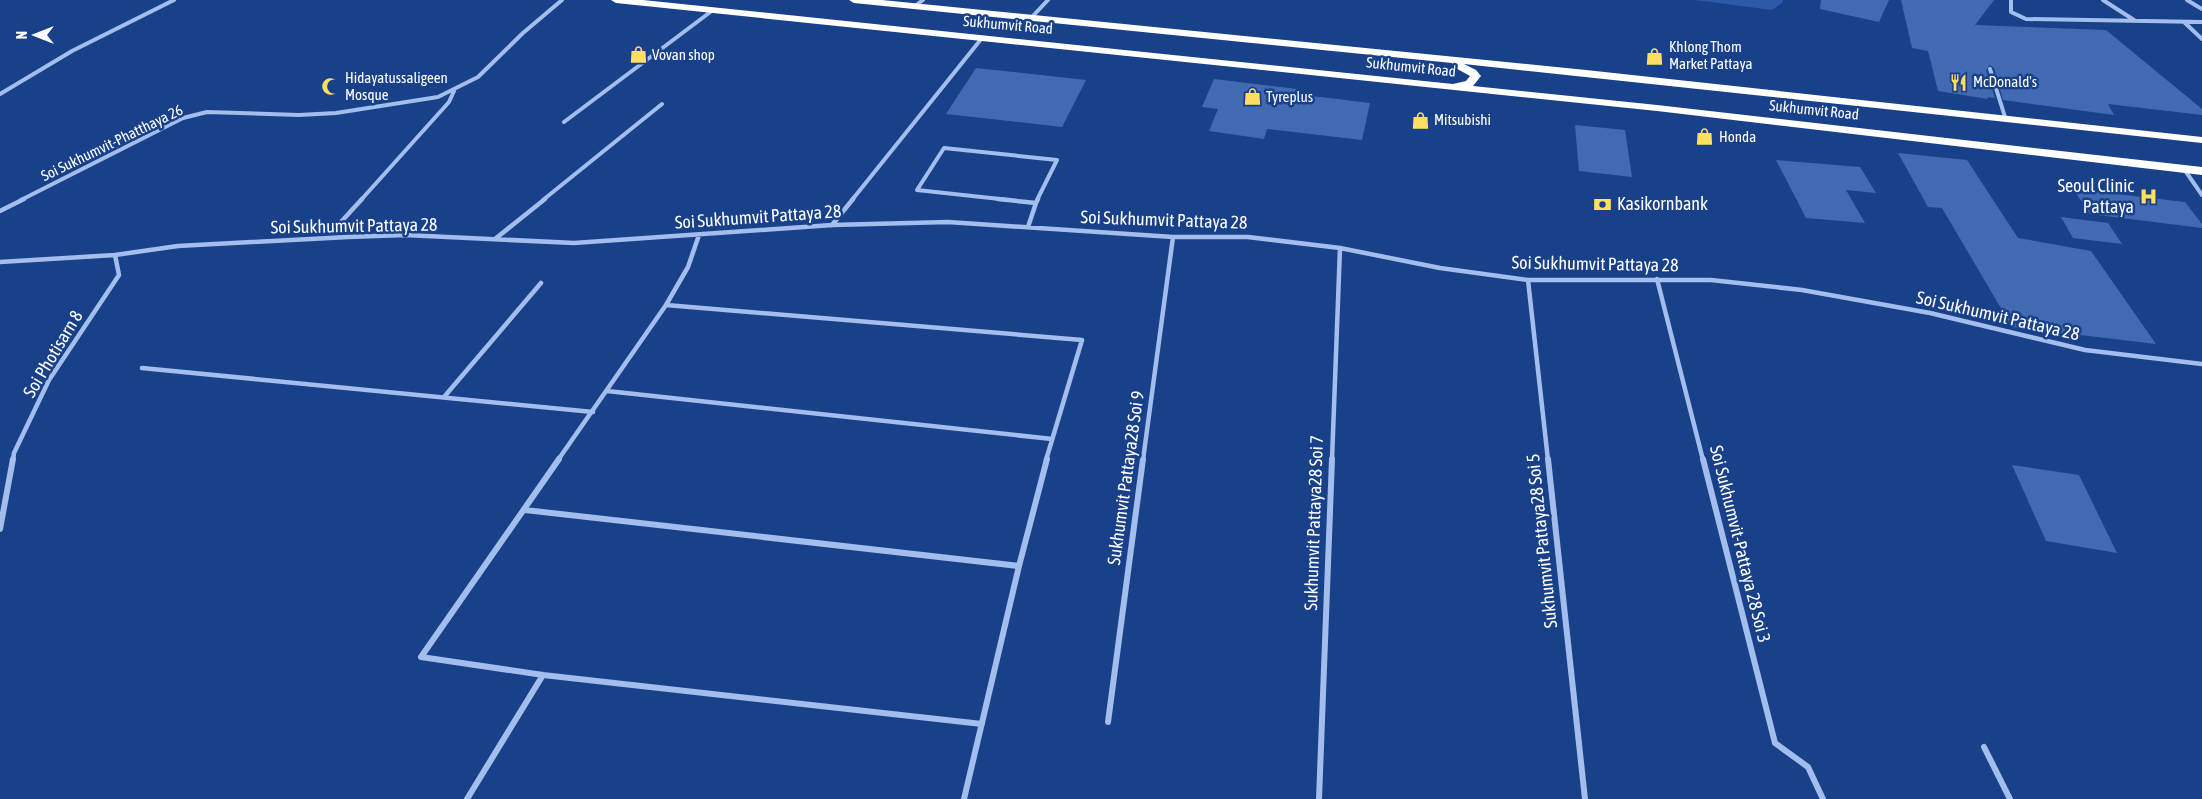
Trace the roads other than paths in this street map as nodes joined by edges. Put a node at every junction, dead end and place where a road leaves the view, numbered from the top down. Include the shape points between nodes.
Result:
1 (174, 0) edge
2 (562, 0) edge
3 (616, 0) edge
4 (854, 0) edge
5 (1048, 0) edge
6 (2011, 0) edge
7 (2102, 0) edge
8 (2187, 0) edge
9 (919, 3) edge
10 (2202, 9) edge
11 (713, 10) junction
12 (1031, 18) junction
13 (2134, 21) junction
14 (2184, 22) junction
15 (2202, 22) edge
16 (982, 38) junction
17 (2202, 39) edge
18 (1445, 59) junction
19 (1532, 67) junction
20 (1990, 69) dead end
21 (1444, 86) junction
22 (454, 91) junction
23 (0, 94) edge
24 (1531, 95) junction
25 (662, 104) dead end
26 (2005, 118) junction
27 (564, 122) dead end
28 (2202, 140) edge
29 (2184, 169) junction
30 (2202, 171) edge
31 (2202, 195) edge
32 (1036, 203) junction
33 (0, 211) edge
34 (340, 223) dead end
35 (832, 225) junction
36 (1028, 227) junction
37 (699, 236) junction
38 (1173, 237) junction
39 (495, 239) junction
40 (1340, 248) junction
41 (115, 255) junction
42 (0, 262) edge
43 (1657, 279) junction
44 (1528, 280) junction
45 (541, 283) dead end
46 (666, 306) junction
47 (2202, 364) edge
48 (142, 368) dead end
49 (607, 391) junction
50 (444, 397) junction
51 (593, 412) junction
52 (1052, 439) junction
53 (524, 510) junction
54 (0, 529) edge
55 (1019, 566) junction
56 (543, 676) junction
57 (1108, 722) dead end
58 (982, 724) junction
59 (1984, 747) dead end
60 (467, 799) edge
61 (964, 799) edge
62 (1319, 799) edge
63 (1585, 799) edge
64 (1824, 799) edge
65 (2010, 799) edge

1 - 23 street via 72,51
2 - 22 street, Soi Sukhumvit-Phatthaya 26 via 478,77
3 - 11 highway, Sukhumvit Road
4 - 9 highway, Sukhumvit Road
5 - 12 street
6 - 13 street via 2012,12 2026,19
7 - 13 street
8 - 10 street
9 - 12 highway, Sukhumvit Road
11 - 16 highway, Sukhumvit Road
11 - 27 street
12 - 18 highway, Sukhumvit Road
13 - 14 street
14 - 15 street
14 - 17 street
16 - 21 highway, Sukhumvit Road
16 - 35 street
18 - 19 highway, Sukhumvit Road
18 - 21 highway via 1476,76 1469,84
19 - 24 highway via 1500,78 1501,85 1508,89
19 - 26 highway, Sukhumvit Road
20 - 26 street
21 - 24 highway, Sukhumvit Road
22 - 33 street, Soi Sukhumvit-Phatthaya 26 via 438,97 336,113 207,112 183,118
22 - 34 street via 449,102
24 - 29 highway, Sukhumvit Road
25 - 39 street
26 - 28 highway, Sukhumvit Road
29 - 30 highway, Sukhumvit Road
29 - 31 street
32 - 32 street via 1057,160 944,148 917,190
32 - 36 street
35 - 36 street, Soi Sukhumvit Pattaya 28 via 948,222
35 - 37 street, Soi Sukhumvit Pattaya 28
36 - 38 street, Soi Sukhumvit Pattaya 28
37 - 39 street, Soi Sukhumvit Pattaya 28 via 574,243
37 - 46 street via 688,267
38 - 40 street, Soi Sukhumvit Pattaya 28 via 1248,237
38 - 57 street, Sukhumvit Pattaya28 Soi 9
39 - 41 street, Soi Sukhumvit Pattaya 28 via 405,235 348,237 178,246
40 - 44 street, Soi Sukhumvit Pattaya 28 via 1440,268
40 - 62 street, Sukhumvit Pattaya28 Soi 7
41 - 42 street, Soi Sukhumvit Pattaya 28
41 - 54 street, Soi Photisarn 8 via 119,276 49,380 14,453
43 - 44 street, Soi Sukhumvit Pattaya 28
43 - 47 street, Soi Sukhumvit Pattaya 28 via 1711,280 1802,290 1930,313 2085,350
43 - 64 street, Soi Sukhumvit-Pattaya 28 Soi 3 via 1775,743 1808,767
44 - 63 street, Sukhumvit Pattaya28 Soi 5
45 - 50 street
46 - 49 street
46 - 52 street via 1082,340
48 - 50 street
49 - 51 street
49 - 52 street
50 - 51 street
51 - 53 street
52 - 55 street
53 - 55 street
53 - 56 street via 421,657
55 - 58 street
56 - 58 street
56 - 60 street
58 - 61 street
59 - 65 street

